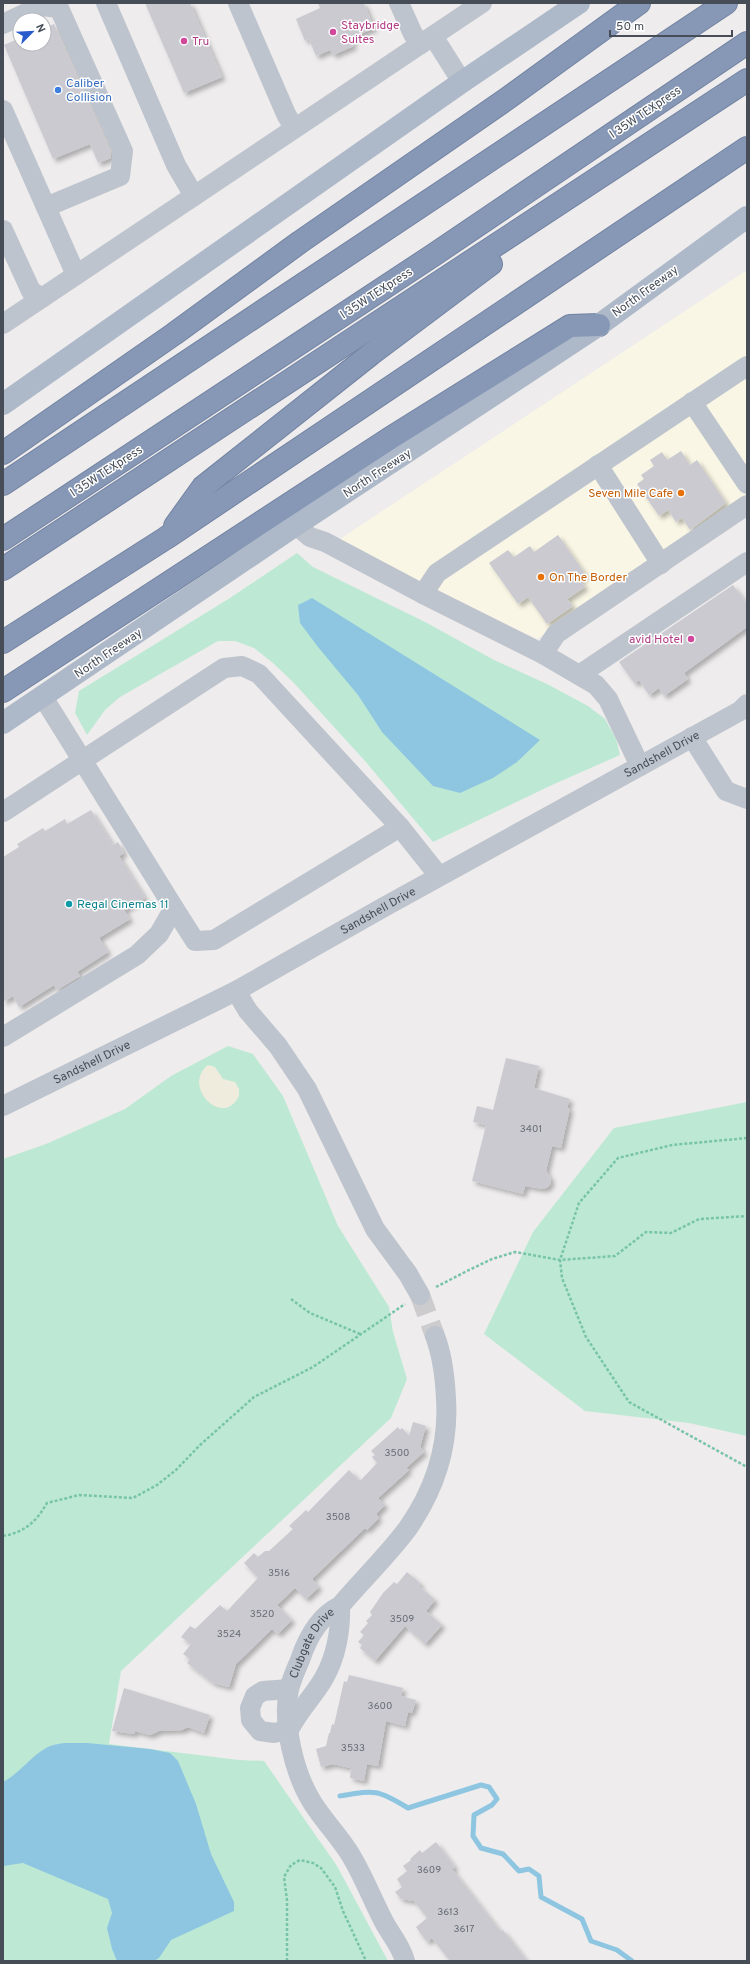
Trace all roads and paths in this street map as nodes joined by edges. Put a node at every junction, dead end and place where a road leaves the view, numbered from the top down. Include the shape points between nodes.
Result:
1 (106, 3) edge
2 (238, 3) edge
3 (399, 3) edge
4 (482, 3) edge
5 (579, 3) edge
6 (639, 3) edge
7 (726, 3) edge
8 (3, 24) edge
9 (427, 40) junction
10 (747, 43) edge
11 (747, 80) edge
12 (462, 82) junction
13 (3, 110) edge
14 (294, 128) junction
15 (672, 131) junction
16 (747, 148) edge
17 (194, 196) junction
18 (46, 207) junction
19 (747, 217) edge
20 (3, 230) edge
21 (76, 275) junction
22 (42, 298) junction
23 (3, 324) edge
24 (600, 325) junction
25 (747, 366) edge
26 (692, 402) junction
27 (3, 404) edge
28 (3, 452) edge
29 (598, 465) junction
30 (3, 484) edge
31 (747, 484) edge
32 (747, 505) edge
33 (296, 525) junction
34 (166, 538) junction
35 (3, 539) edge
36 (747, 562) edge
37 (661, 564) junction
38 (3, 570) edge
39 (423, 594) junction
40 (3, 642) edge
41 (543, 654) junction
42 (579, 675) junction
43 (3, 691) edge
44 (43, 697) junction
45 (747, 704) edge
46 (3, 723) edge
47 (692, 737) junction
48 (83, 760) junction
49 (640, 766) junction
50 (747, 799) edge
51 (3, 812) edge
52 (400, 826) junction
53 (439, 876) junction
54 (174, 908) junction
55 (236, 991) junction
56 (3, 1037) edge
57 (3, 1106) edge
58 (747, 1138) edge
59 (747, 1216) edge
60 (560, 1260) junction
61 (420, 1296) junction
62 (291, 1299) dead end
63 (360, 1334) junction
64 (435, 1336) tunnel mouth
65 (747, 1467) edge
66 (3, 1536) edge
67 (340, 1606) junction
68 (289, 1689) junction
69 (289, 1730) junction
70 (404, 1955) edge
71 (287, 1961) edge
72 (366, 1961) edge
73 (419, 1961) edge

1 - 17 street via 176,165
2 - 14 street
3 - 9 street via 413,34
4 - 9 street
5 - 12 main road
6 - 28 highway via 174,334
7 - 30 highway
8 - 18 street via 41,6 59,8 123,151 120,176
9 - 12 street
9 - 14 street
10 - 35 highway, I 35W TEXpress via 432,256
11 - 15 highway, I 35W TEXpress
12 - 27 main road
13 - 18 street
14 - 17 street
15 - 34 highway via 371,354 203,487
15 - 38 highway, I 35W TEXpress
16 - 34 highway
17 - 21 street
18 - 21 street
19 - 24 main road, North Freeway
20 - 22 street via 31,291
21 - 22 street
22 - 23 street
24 - 33 main road, North Freeway
24 - 43 highway via 570,326 392,437
25 - 26 street
26 - 29 street
26 - 31 street
29 - 37 street
29 - 39 street via 437,573
32 - 37 street
33 - 39 street via 310,537 325,542
33 - 44 main road, North Freeway
34 - 40 highway
36 - 42 street
37 - 41 street via 556,634
39 - 41 street
41 - 42 street
42 - 49 street via 596,685 608,699
44 - 46 main road, North Freeway
44 - 48 street
45 - 47 street, Sandshell Drive via 740,711
47 - 49 street, Sandshell Drive
47 - 50 street via 726,792
48 - 51 street
48 - 52 street via 224,668 242,666 259,674
48 - 54 street
49 - 53 street, Sandshell Drive
52 - 53 street
52 - 54 street via 214,940 195,941
53 - 55 street, Sandshell Drive
54 - 56 street via 159,934 137,955
55 - 57 street, Sandshell Drive
55 - 61 street via 248,1011 278,1046 307,1089 375,1229 408,1274
58 - 60 path via 672,1145 618,1158 579,1203
59 - 60 path via 699,1218 671,1232 646,1232 615,1256
60 - 61 path via 515,1252 492,1259
60 - 65 path via 562,1278 586,1337 629,1402
61 - 63 path
62 - 63 path via 310,1313
63 - 66 path via 313,1367 254,1397 157,1485 133,1498 79,1495 47,1503 38,1518 24,1530
64 - 67 street, Clubgate Drive via 444,1370 447,1418 442,1458 422,1504 408,1528
67 - 68 street, Clubgate Drive via 330,1611 306,1641
67 - 69 street via 336,1646 331,1663 324,1678 299,1711
68 - 69 street, Clubgate Drive
68 - 69 street via 263,1692 255,1696 250,1708 251,1720 260,1731 274,1733
69 - 70 street, Clubgate Drive via 292,1751 304,1787 360,1870 392,1937
70 - 73 street
71 - 72 path via 287,1900 284,1877 291,1865 300,1860 321,1868 335,1887

